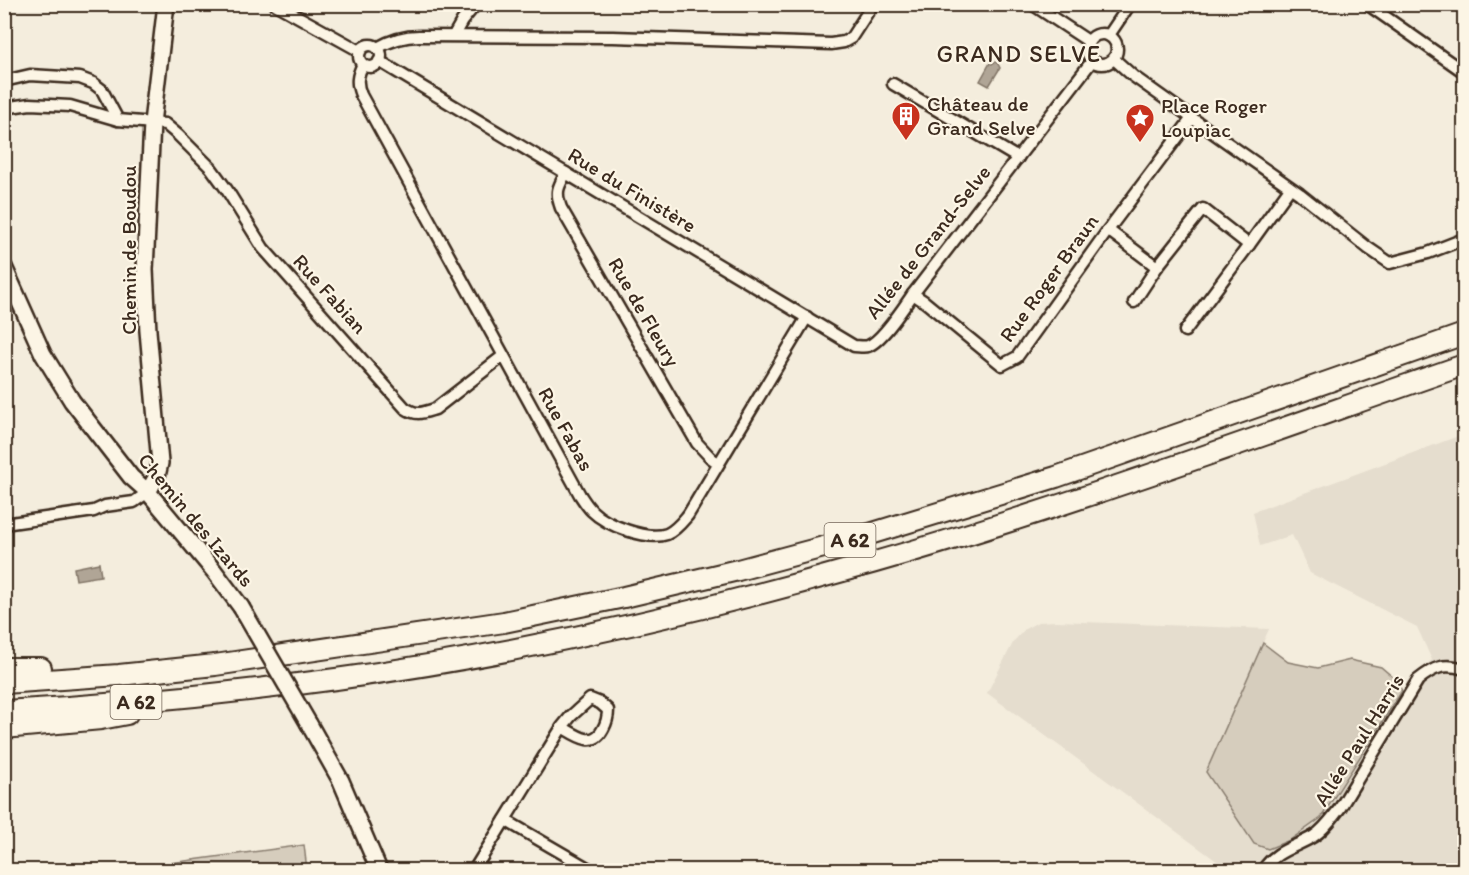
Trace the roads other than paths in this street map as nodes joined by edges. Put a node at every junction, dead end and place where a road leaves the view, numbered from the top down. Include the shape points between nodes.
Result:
1 (166, 4) edge
2 (275, 4) edge
3 (476, 4) edge
4 (873, 4) edge
5 (1032, 4) edge
6 (1130, 4) edge
7 (1367, 4) edge
8 (454, 35) junction
9 (1109, 35) junction
10 (1088, 41) junction
11 (377, 48) junction
12 (360, 51) junction
13 (1114, 59) junction
14 (379, 61) junction
15 (1092, 61) junction
16 (363, 64) junction
17 (1464, 72) edge
18 (4, 81) edge
19 (893, 84) dead end
20 (4, 108) edge
21 (1192, 118) junction
22 (118, 120) junction
23 (152, 123) junction
24 (1018, 158) junction
25 (567, 173) junction
26 (1290, 188) junction
27 (1108, 230) junction
28 (1464, 239) edge
29 (1249, 245) junction
30 (4, 267) edge
31 (1157, 267) junction
32 (913, 294) junction
33 (1134, 302) dead end
34 (807, 317) junction
35 (1185, 331) dead end
36 (1464, 334) edge
37 (866, 346) joint
38 (503, 356) junction
39 (1464, 365) edge
40 (718, 463) junction
41 (148, 492) junction
42 (4, 524) edge
43 (215, 665) junction
44 (4, 668) edge
45 (1464, 669) edge
46 (4, 683) edge
47 (268, 688) junction
48 (4, 711) edge
49 (562, 727) dead end
50 (4, 728) edge
51 (505, 820) junction
52 (379, 870) edge
53 (474, 870) edge
54 (591, 870) edge
55 (1263, 870) edge

1 - 23 street, Chemin de Boudou
2 - 12 street
3 - 8 street
4 - 8 street via 851,38 831,44
5 - 10 street
6 - 9 street
7 - 17 street
8 - 11 street via 405,36
9 - 10 street via 1097,34
9 - 13 street via 1117,45
10 - 15 street via 1086,52
11 - 12 street via 371,45
11 - 14 street
12 - 16 street
13 - 15 street via 1104,64
13 - 21 street
14 - 16 street via 374,66
14 - 25 street, Rue du Finistère
15 - 24 street, Allée de Grand-Selve
16 - 38 street, Rue Fabas via 357,85 361,95
18 - 22 street via 30,75 80,78 102,90
19 - 24 street, Allée de Grand-Selve
20 - 22 street, Rue Fabian via 30,104 70,106
21 - 26 street
21 - 27 street, Rue Roger Braun
22 - 23 street, Rue Fabian
23 - 38 street, Rue Fabian via 172,129 211,168 263,248 405,408 413,413 435,409
23 - 41 street, Chemin de Boudou via 146,300 160,463
24 - 32 street, Allée de Grand-Selve
25 - 34 street, Rue du Finistère
25 - 40 street, Rue de Fleury via 557,191 561,208 697,443
26 - 28 street via 1390,263
26 - 29 street
27 - 31 street
27 - 32 street, Rue Roger Braun via 1017,357 1002,365
29 - 31 street via 1203,210
29 - 35 street
30 - 41 street, Chemin des Izards via 43,354 66,392 131,477
31 - 33 street
32 - 37 street, Allée de Grand-Selve via 876,342
34 - 37 street, Rue du Finistère via 854,346
34 - 40 street, Rue Fabas
36 - 43 highway, A 62 via 1056,477 738,570 504,622
38 - 40 street, Rue Fabas via 580,495 594,513 610,523 635,533 668,533 688,515
39 - 47 highway, A 62 via 1055,507 841,572 620,628 412,667
41 - 42 street via 134,502 94,511
41 - 52 street, Chemin des Izards, bridge via 241,607 341,781
43 - 44 highway
43 - 46 highway, A 62
45 - 55 street, Allée Paul Harris via 1443,666 1418,680 1326,827 1277,854
47 - 48 highway, A 62
47 - 50 highway via 101,719
49 - 51 street
51 - 53 street
51 - 54 street

